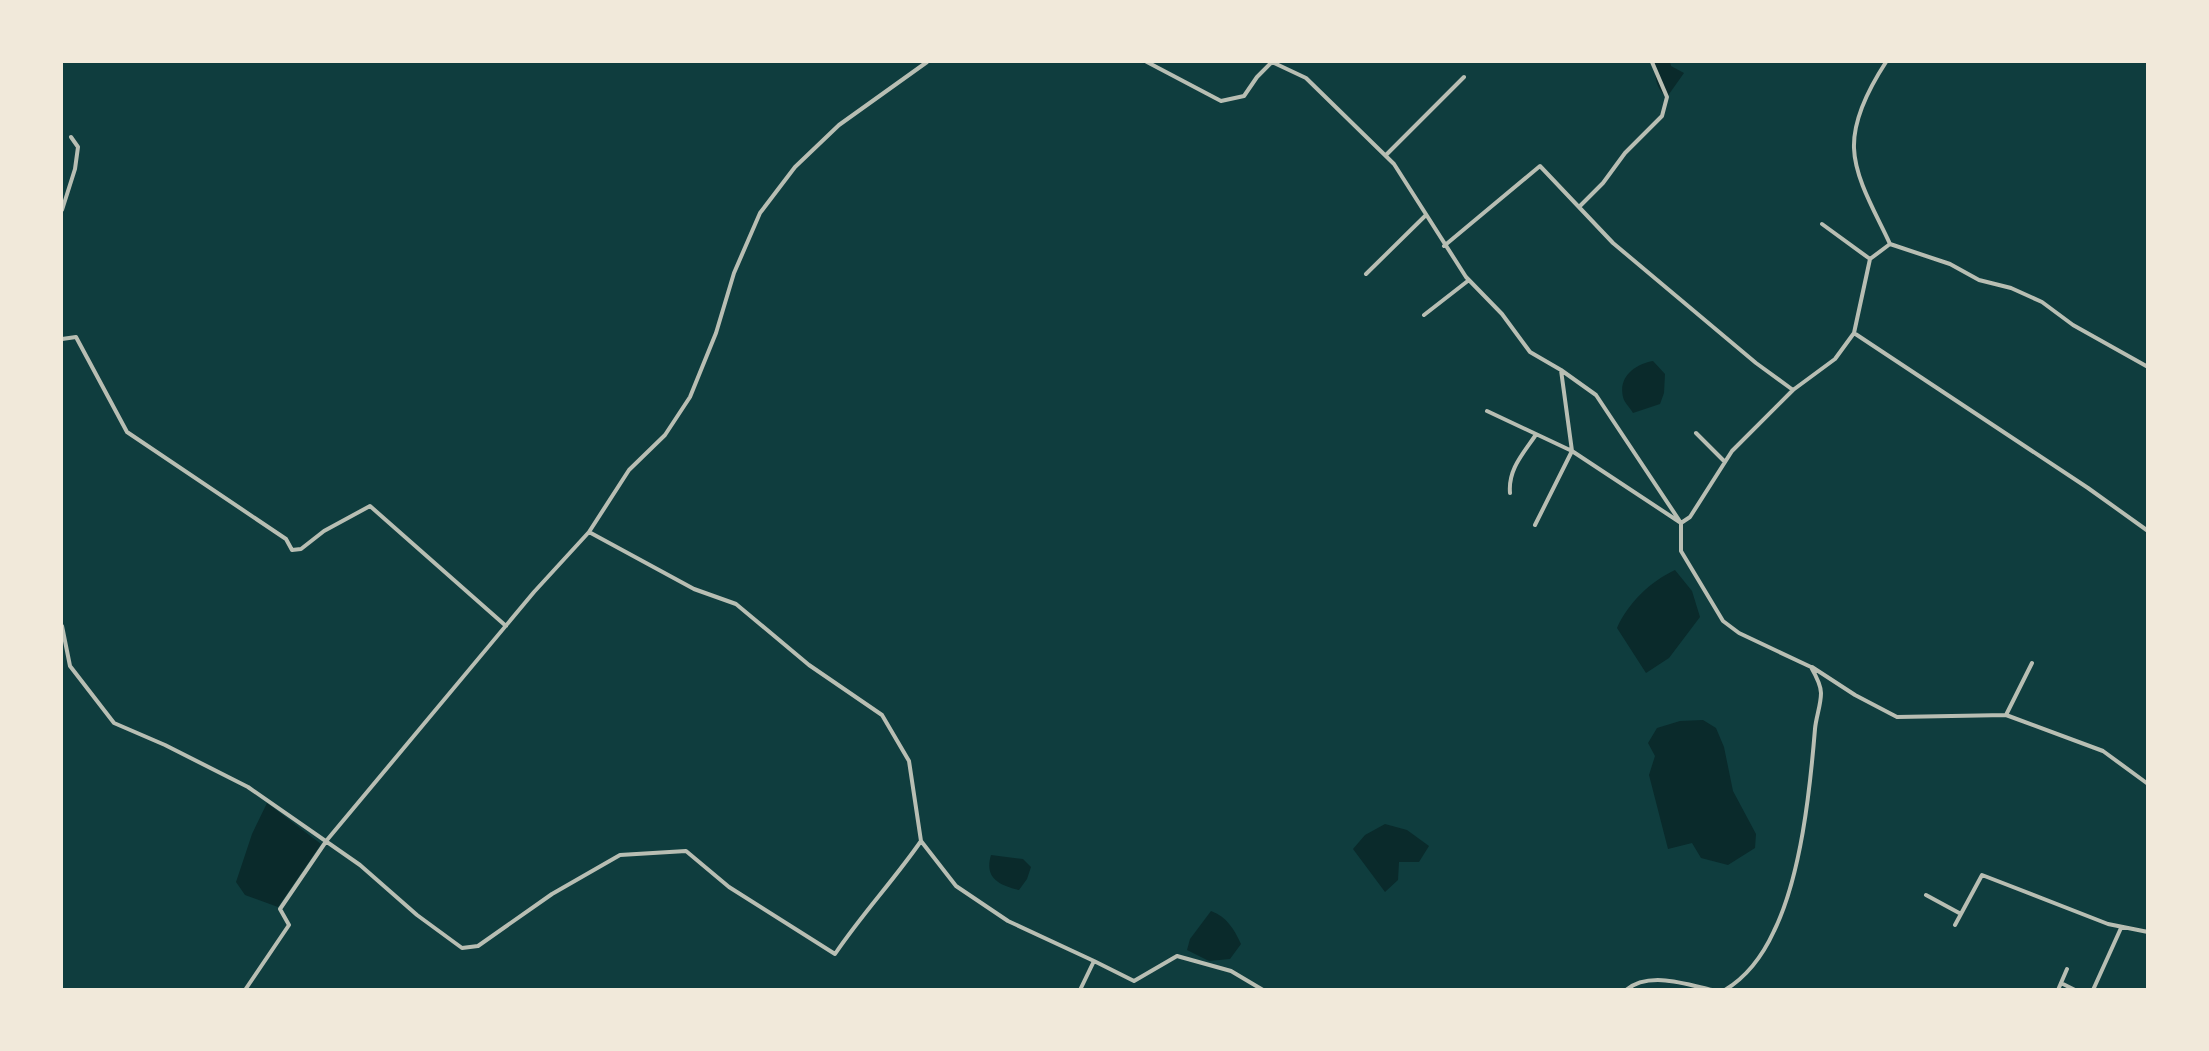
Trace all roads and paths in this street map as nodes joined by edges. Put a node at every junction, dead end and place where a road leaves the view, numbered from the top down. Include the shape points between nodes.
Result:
1 (927, 62) edge
2 (1147, 62) edge
3 (1652, 62) edge
4 (1886, 62) edge
5 (1464, 77) dead end
6 (71, 137) dead end
7 (1386, 155) junction
8 (1579, 207) junction
9 (62, 210) edge
10 (1425, 216) junction
11 (1822, 224) dead end
12 (1890, 244) junction
13 (1444, 246) junction
14 (1870, 259) junction
15 (1366, 274) dead end
16 (1469, 280) junction
17 (1424, 315) dead end
18 (1854, 333) junction
19 (62, 339) edge
20 (2148, 367) edge
21 (1561, 369) junction
22 (1793, 390) junction
23 (1487, 411) dead end
24 (1696, 433) dead end
25 (1535, 436) junction
26 (1572, 452) junction
27 (1725, 462) junction
28 (1510, 493) dead end
29 (1681, 523) junction
30 (1535, 525) dead end
31 (2148, 531) edge
32 (589, 532) junction
33 (62, 626) edge
34 (506, 626) junction
35 (2032, 663) dead end
36 (1811, 667) junction
37 (2006, 715) junction
38 (2148, 784) edge
39 (327, 840) junction
40 (921, 841) junction
41 (1926, 895) dead end
42 (1961, 914) junction
43 (1955, 925) dead end
44 (2121, 928) junction
45 (2148, 932) edge
46 (1095, 962) junction
47 (2067, 969) dead end
48 (2061, 983) junction
49 (245, 990) edge
50 (1080, 990) edge
51 (1263, 990) edge
52 (1626, 990) edge
53 (1712, 990) edge
54 (1725, 990) edge
55 (2058, 990) edge
56 (2075, 990) edge
57 (2093, 990) edge

1 - 32 street via 839,125 795,167 760,213 690,397 665,435 629,470
2 - 7 street via 1221,101 1244,96 1272,62 1306,78
3 - 8 street via 1667,97 1662,116
4 - 12 street via 1859,120 1854,148 1860,175
5 - 7 street
6 - 9 street via 78,147
7 - 10 street
8 - 13 street via 1540,166
8 - 22 street via 1667,291
10 - 13 street
10 - 15 street
11 - 14 street
12 - 14 street
12 - 20 street via 2042,302 2073,325
13 - 16 street
14 - 18 street
16 - 17 street
16 - 21 street via 1502,314 1530,352
18 - 22 street via 1834,359
18 - 31 street
19 - 34 street via 76,337 127,432 286,538 292,550 301,549 324,531 370,506
21 - 26 street
21 - 29 street via 1596,395
22 - 27 street
23 - 25 street
24 - 27 street
25 - 26 street
25 - 28 street via 1514,468 1509,480
26 - 29 street
26 - 30 street
27 - 29 street via 1690,517
29 - 36 street via 1682,550 1723,621 1739,633
32 - 34 street
32 - 40 street via 694,589 736,604 809,665 882,715 909,761
33 - 39 street via 70,666 114,723 165,744 248,787
34 - 39 street
35 - 37 street
36 - 37 street via 1898,717
36 - 54 street via 1821,691 1813,765 1788,894 1775,930 1761,953 1743,979
37 - 38 street via 2103,751
39 - 40 street via 462,948 478,946 552,894 620,855 686,851 729,887 836,954 857,921
39 - 49 street via 280,909 289,925
40 - 46 street via 956,886 1008,921
41 - 42 street
42 - 43 street
42 - 44 street via 1982,874
44 - 45 street
44 - 57 street
46 - 50 street
46 - 51 street via 1134,981 1177,956 1231,971
47 - 48 street
48 - 55 street
48 - 56 street
52 - 53 street via 1634,983 1651,980

